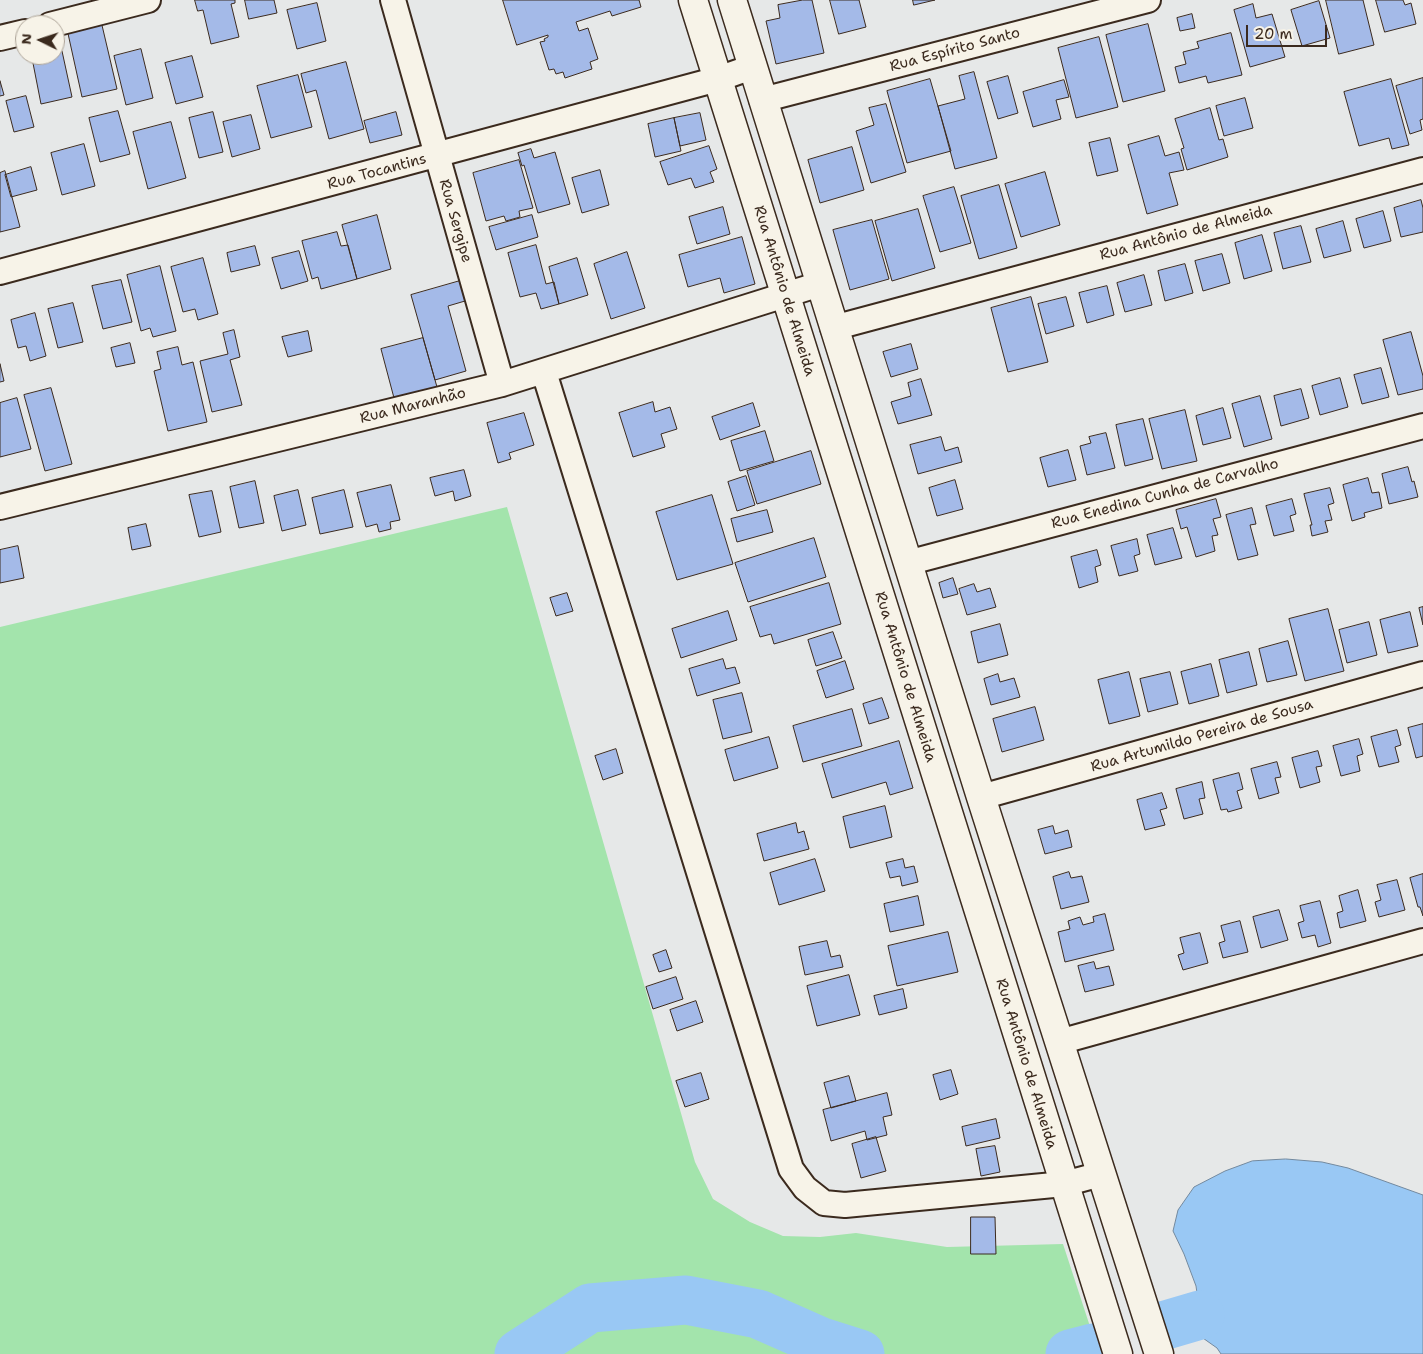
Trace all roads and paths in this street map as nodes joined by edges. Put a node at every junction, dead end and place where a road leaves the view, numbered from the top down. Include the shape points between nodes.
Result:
1 (148, 0) edge
2 (393, 0) edge
3 (693, 0) edge
4 (732, 0) edge
5 (1148, 0) edge
6 (65, 21) edge
7 (15, 34) edge
8 (0, 38) edge
9 (752, 67) junction
10 (718, 79) junction
11 (762, 100) junction
12 (437, 156) junction
13 (1423, 170) edge
14 (0, 272) edge
15 (820, 284) junction
16 (785, 295) junction
17 (833, 328) junction
18 (544, 372) junction
19 (502, 384) junction
20 (1423, 426) edge
21 (0, 507) edge
22 (908, 563) junction
23 (1423, 674) edge
24 (981, 797) junction
25 (1423, 941) edge
26 (1059, 1042) junction
27 (1101, 1174) junction
28 (1064, 1184) junction
29 (1118, 1354) edge
30 (1159, 1354) edge

1 - 6 street
2 - 12 street, Rua Sergipe
3 - 10 street, Rua Antônio de Almeida
4 - 9 street
5 - 11 street, Rua Espírito Santo
7 - 8 street
9 - 10 street, Rua Tocantins
9 - 11 street
10 - 12 street, Rua Tocantins
10 - 16 street, Rua Antônio de Almeida
11 - 15 street
12 - 14 street, Rua Tocantins
12 - 19 street, Rua Sergipe
13 - 17 street, Rua Antônio de Almeida
15 - 16 street, Rua Maranhão
15 - 17 street
16 - 18 street, Rua Maranhão
16 - 28 street, Rua Antônio de Almeida
17 - 22 street
18 - 19 street, Rua Maranhão
18 - 28 street via 791,1168 805,1188 824,1203 846,1204
19 - 21 street, Rua Maranhão
20 - 22 street, Rua Enedina Cunha de Carvalho
22 - 24 street
23 - 24 street, Rua Artumildo Pereira de Sousa
24 - 26 street
25 - 26 street
26 - 27 street
27 - 28 street
27 - 30 street
28 - 29 street, Rua Antônio de Almeida

